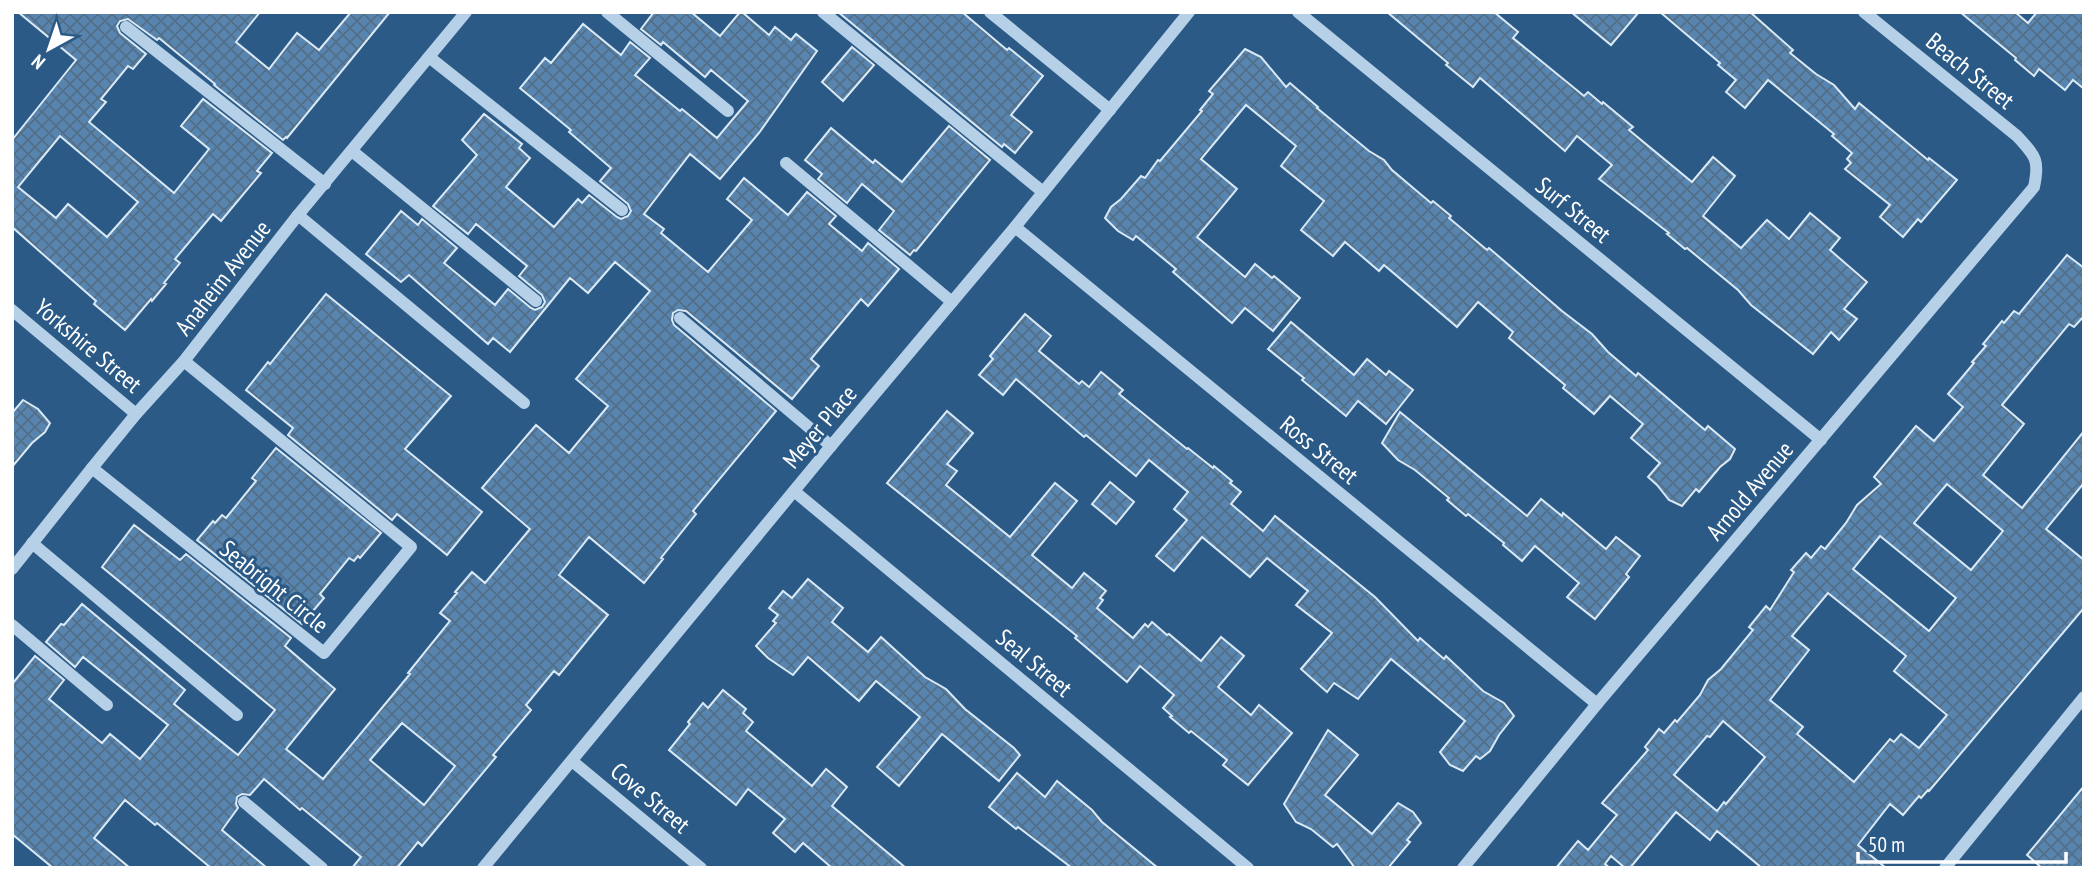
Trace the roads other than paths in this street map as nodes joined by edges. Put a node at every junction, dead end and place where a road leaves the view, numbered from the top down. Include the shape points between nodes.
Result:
1 (466, 12) edge
2 (607, 12) edge
3 (823, 12) edge
4 (990, 12) edge
5 (1189, 12) edge
6 (1298, 12) edge
7 (1864, 12) edge
8 (126, 27) dead end
9 (429, 57) junction
10 (1110, 110) junction
11 (728, 111) dead end
12 (2017, 136) joint
13 (352, 151) junction
14 (786, 163) dead end
15 (326, 184) junction
16 (1043, 192) junction
17 (622, 210) dead end
18 (298, 215) junction
19 (1015, 227) junction
20 (536, 301) dead end
21 (952, 302) junction
22 (12, 310) edge
23 (680, 318) dead end
24 (184, 361) junction
25 (524, 403) dead end
26 (136, 414) junction
27 (1821, 439) junction
28 (831, 446) junction
29 (92, 468) junction
30 (794, 491) junction
31 (32, 543) junction
32 (12, 569) edge
33 (12, 625) edge
34 (2084, 697) edge
35 (1597, 704) junction
36 (107, 705) dead end
37 (237, 715) dead end
38 (572, 761) junction
39 (244, 803) dead end
40 (322, 868) edge
41 (483, 868) edge
42 (701, 868) edge
43 (1248, 868) edge
44 (1463, 868) edge
45 (1945, 868) edge

1 - 9 street, Anaheim Avenue
2 - 11 street
3 - 16 street
4 - 10 street
5 - 10 street, Meyer Place
6 - 27 street, Surf Street
7 - 12 street, Beach Street
8 - 15 street
9 - 13 street, Anaheim Avenue
9 - 17 street
10 - 16 street, Meyer Place
12 - 27 street, Arnold Avenue via 2033,154 2038,169 2034,187
13 - 15 street, Anaheim Avenue
13 - 20 street
14 - 21 street
15 - 18 street, Anaheim Avenue
16 - 19 street, Meyer Place
18 - 24 street, Anaheim Avenue
18 - 25 street
19 - 21 street, Meyer Place
19 - 35 street, Ross Street
21 - 28 street, Meyer Place
22 - 26 street, Yorkshire Street
23 - 28 street
24 - 26 street, Anaheim Avenue
24 - 29 street, Seabright Circle via 411,547 324,653
26 - 29 street, Anaheim Avenue
27 - 35 street, Arnold Avenue
28 - 30 street, Meyer Place
29 - 31 street, Anaheim Avenue
30 - 38 street, Meyer Place
30 - 43 street, Seal Street
31 - 32 street, Anaheim Avenue
31 - 37 street
33 - 36 street
34 - 45 street
35 - 44 street, Arnold Avenue
38 - 41 street, Meyer Place
38 - 42 street, Cove Street
39 - 40 street

